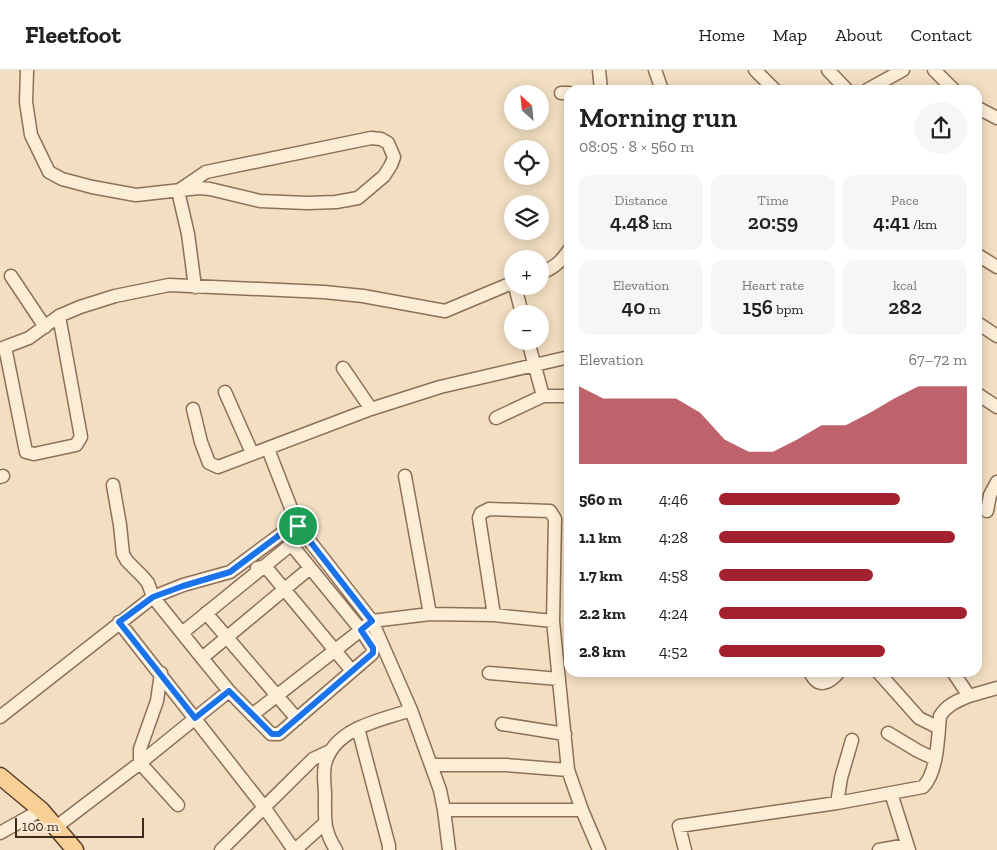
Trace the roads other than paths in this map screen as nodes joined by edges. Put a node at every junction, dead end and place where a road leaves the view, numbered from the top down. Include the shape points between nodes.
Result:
1 (27, 70) edge
2 (599, 70) edge
3 (655, 70) edge
4 (755, 70) edge
5 (828, 70) edge
6 (903, 70) edge
7 (934, 70) edge
8 (600, 85) edge
9 (660, 85) edge
10 (770, 85) edge
11 (842, 85) edge
12 (875, 85) edge
13 (949, 85) edge
14 (982, 114) edge
15 (997, 118) edge
16 (178, 191) junction
17 (564, 256) edge
18 (982, 258) edge
19 (997, 267) edge
20 (549, 270) edge
21 (11, 276) dead end
22 (504, 286) edge
23 (195, 287) junction
24 (59, 316) junction
25 (982, 326) edge
26 (45, 327) junction
27 (997, 336) edge
28 (2, 348) edge
29 (530, 350) edge
30 (564, 358) edge
31 (534, 365) junction
32 (344, 368) dead end
33 (225, 392) dead end
34 (982, 395) edge
35 (543, 396) junction
36 (564, 396) edge
37 (995, 402) edge
38 (193, 409) dead end
39 (371, 409) junction
40 (496, 418) dead end
41 (268, 449) junction
42 (252, 453) junction
43 (405, 476) dead end
44 (997, 482) edge
45 (113, 485) dead end
46 (987, 511) dead end
47 (298, 526) junction
48 (265, 566) junction
49 (310, 568) junction
50 (230, 572) junction
51 (284, 590) junction
52 (153, 597) junction
53 (206, 613) junction
54 (430, 614) junction
55 (494, 615) junction
56 (372, 621) junction
57 (553, 621) junction
58 (119, 622) junction
59 (361, 630) junction
60 (182, 633) junction
61 (227, 637) junction
62 (335, 650) junction
63 (202, 658) junction
64 (352, 671) junction
65 (161, 673) junction
66 (489, 673) dead end
67 (812, 677) edge
68 (835, 677) edge
69 (882, 677) edge
70 (956, 677) edge
71 (559, 679) junction
72 (997, 688) edge
73 (229, 691) junction
74 (276, 696) junction
75 (969, 696) junction
76 (411, 710) junction
77 (252, 715) junction
78 (0, 717) edge
79 (195, 718) junction
80 (297, 719) junction
81 (502, 724) dead end
82 (358, 728) junction
83 (939, 728) junction
84 (888, 733) dead end
85 (565, 734) junction
86 (852, 740) dead end
87 (330, 751) junction
88 (935, 759) junction
89 (140, 763) junction
90 (431, 765) junction
91 (568, 770) junction
92 (0, 776) edge
93 (891, 793) junction
94 (838, 803) junction
95 (178, 805) dead end
96 (264, 807) junction
97 (40, 810) junction
98 (444, 810) junction
99 (582, 810) junction
100 (325, 823) junction
101 (56, 826) junction
102 (0, 833) edge
103 (908, 847) edge
104 (69, 848) edge
105 (221, 850) edge
106 (295, 850) edge
107 (336, 850) edge
108 (389, 850) edge
109 (449, 850) edge
110 (599, 850) edge
111 (685, 850) edge
112 (879, 850) edge

1 - 16 street via 26,102 31,135 49,172 92,188 136,195
2 - 8 street
3 - 9 street
4 - 10 street
5 - 11 street
6 - 12 street
7 - 13 street
14 - 15 street
16 - 16 street via 206,172 371,138 388,143 394,157 384,176 358,198 336,202 260,201 210,188
16 - 23 street
17 - 20 street
18 - 19 street
21 - 26 street
22 - 23 street via 445,311 324,292
23 - 24 street via 169,286 115,296
24 - 26 street
24 - 28 street via 81,437 76,445 34,454 26,452
25 - 27 street
26 - 28 street via 29,338
29 - 31 street
30 - 31 street
31 - 35 street
31 - 39 street via 440,387
32 - 39 street
33 - 42 street
34 - 37 street
35 - 36 street
35 - 40 street
38 - 42 street via 200,442 209,463 218,467
39 - 41 street
41 - 42 street
41 - 47 street
43 - 54 street
44 - 46 street
45 - 52 street via 123,554 148,583
47 - 50 street via 293,525
47 - 56 street
48 - 49 street via 292,546
48 - 50 street
48 - 51 street
48 - 53 street
49 - 51 street
49 - 59 street
50 - 52 street
51 - 61 street
51 - 62 street
52 - 58 street
52 - 60 street
53 - 60 street
53 - 61 street
54 - 55 street
54 - 56 street
55 - 57 street
55 - 57 street via 479,518 489,509 550,511 555,519
56 - 59 street
56 - 76 street
57 - 71 street
58 - 65 street
58 - 78 street
59 - 62 street
59 - 64 street via 373,653
60 - 63 street
61 - 63 street
61 - 74 street
62 - 64 street
62 - 74 street
63 - 73 street
64 - 80 street
65 - 79 street
65 - 89 street via 158,702 140,749
66 - 71 street
67 - 68 street via 818,683 825,683
69 - 83 street via 919,718
70 - 75 street
71 - 85 street
72 - 75 street
73 - 77 street
73 - 79 street
74 - 77 street
74 - 80 street
75 - 83 street via 944,710
76 - 82 street
76 - 90 street
77 - 80 street via 275,735
79 - 89 street
79 - 96 street
81 - 85 street
82 - 87 street
82 - 108 street
83 - 88 street
84 - 88 street
85 - 91 street
86 - 94 street
87 - 96 street via 313,759
87 - 100 street via 325,763
88 - 93 street via 923,788
89 - 95 street
89 - 101 street
90 - 91 street
90 - 98 street
91 - 99 street
92 - 97 main road
93 - 94 street
93 - 103 street
94 - 111 street via 678,826
96 - 105 street
96 - 106 street
97 - 101 main road
97 - 102 street
98 - 99 street
98 - 109 street
99 - 110 street
100 - 106 street
100 - 107 street via 328,837
101 - 104 main road
103 - 112 street

